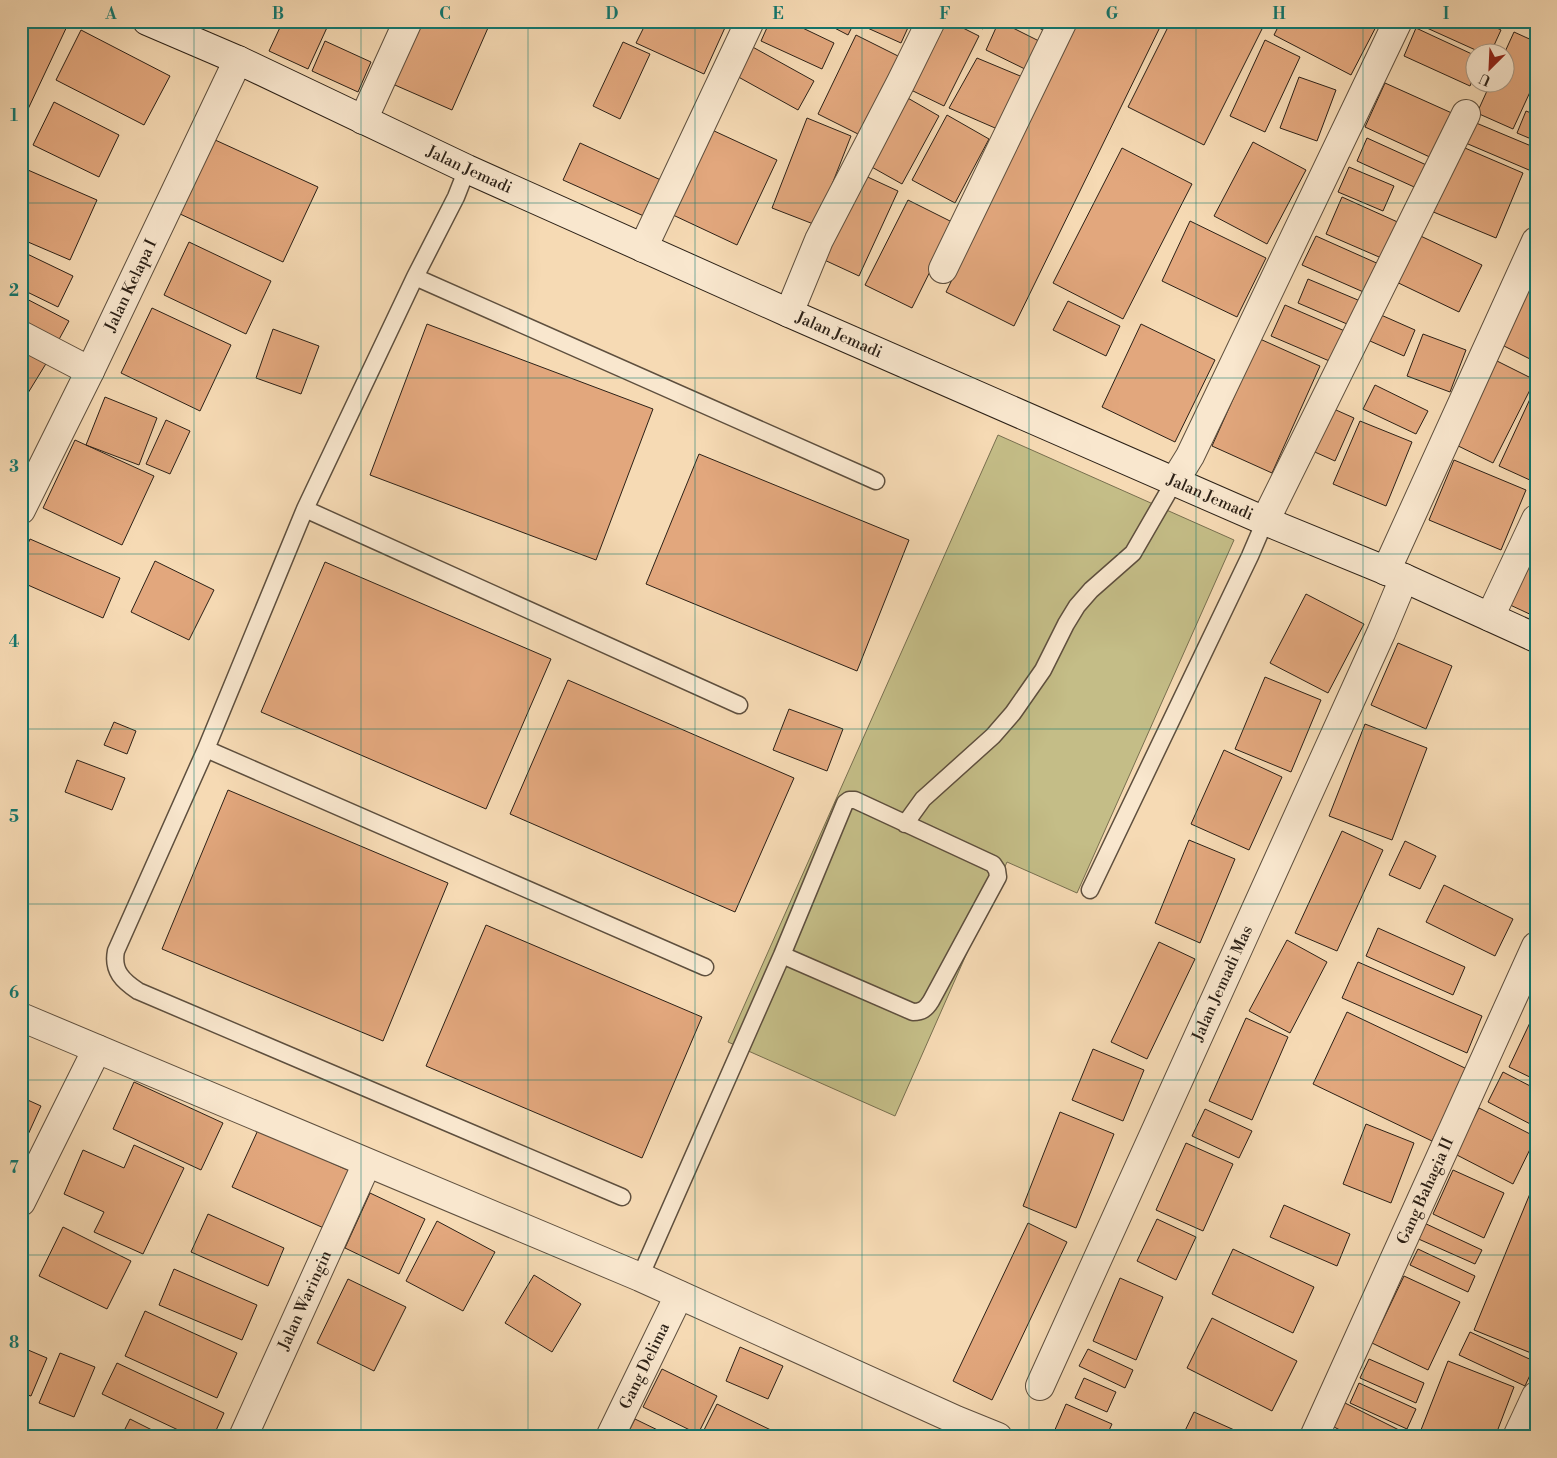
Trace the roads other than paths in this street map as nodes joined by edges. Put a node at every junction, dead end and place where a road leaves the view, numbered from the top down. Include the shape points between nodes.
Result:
1 (147, 21) edge
2 (408, 21) edge
3 (750, 21) edge
4 (931, 21) edge
5 (1063, 21) edge
6 (1398, 21) edge
7 (238, 60) junction
8 (1466, 114) dead end
9 (363, 120) junction
10 (467, 169) junction
11 (1536, 241) edge
12 (643, 248) junction
13 (943, 268) dead end
14 (415, 277) junction
15 (789, 313) junction
16 (21, 335) edge
17 (90, 371) junction
18 (876, 481) dead end
19 (1174, 482) junction
20 (305, 509) junction
21 (21, 510) edge
22 (1536, 519) edge
23 (1264, 521) junction
24 (1395, 575) junction
25 (1490, 617) junction
26 (1536, 638) edge
27 (739, 705) dead end
28 (206, 749) junction
29 (905, 824) junction
30 (1090, 890) dead end
31 (1536, 946) edge
32 (782, 955) junction
33 (705, 967) dead end
34 (21, 1017) edge
35 (97, 1049) junction
36 (367, 1163) junction
37 (622, 1196) dead end
38 (21, 1202) edge
39 (640, 1277) junction
40 (679, 1295) junction
41 (1040, 1386) dead end
42 (1536, 1396) edge
43 (952, 1428) edge
44 (242, 1437) edge
45 (610, 1437) edge
46 (998, 1437) edge
47 (1314, 1437) edge
48 (1517, 1437) edge

1 - 7 street, Jalan Jemadi
2 - 9 street
3 - 12 street
4 - 15 street via 819,240
5 - 13 street
6 - 19 street via 1190,456
7 - 9 street, Jalan Jemadi
7 - 17 street, Jalan Kelapa I
8 - 23 street
9 - 10 street, Jalan Jemadi
10 - 12 street, Jalan Jemadi
10 - 14 lane
11 - 24 street, Jalan Jemadi Mas
12 - 15 street, Jalan Jemadi
14 - 18 lane
14 - 20 lane
15 - 19 street, Jalan Jemadi
16 - 17 street
17 - 21 street, Jalan Kelapa I
19 - 23 street, Jalan Jemadi
19 - 29 lane via 1133,553 1077,606 1043,670 1013,713 975,753 929,793
20 - 27 lane
20 - 28 lane
22 - 25 street
23 - 24 street, Jalan Jemadi
23 - 30 lane
24 - 25 street, Jalan Jemadi
24 - 41 street, Jalan Jemadi Mas via 1372,651
25 - 26 street, Jalan Jemadi
28 - 33 lane
28 - 37 lane via 116,951 114,958 120,977 138,991
29 - 32 lane via 855,800 845,803
29 - 32 lane via 993,864 998,874 925,1009 913,1012
31 - 47 street, Gang Bahagia II
32 - 39 lane
34 - 35 street
35 - 36 street
35 - 38 street
36 - 39 street
36 - 44 street, Jalan Waringin
39 - 40 street
40 - 43 street
40 - 45 street, Gang Delima
42 - 48 street
43 - 46 street

